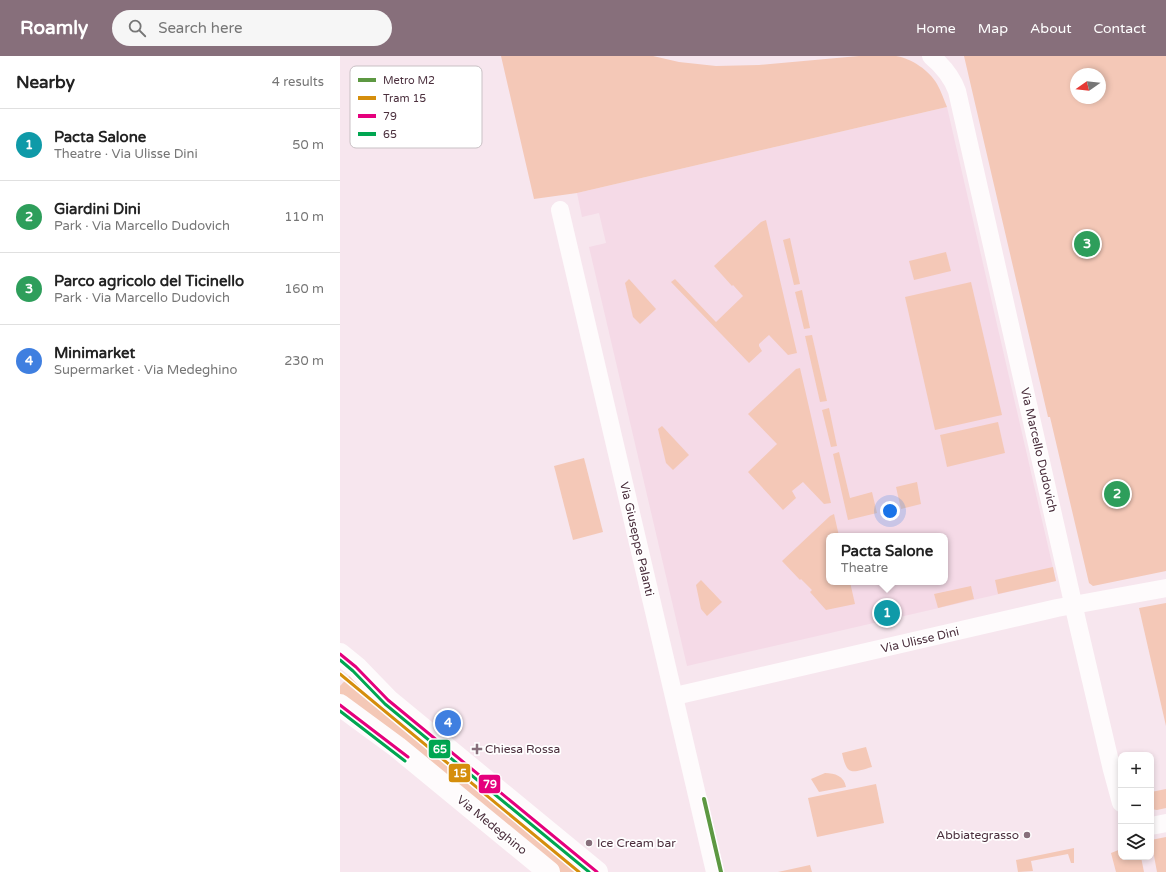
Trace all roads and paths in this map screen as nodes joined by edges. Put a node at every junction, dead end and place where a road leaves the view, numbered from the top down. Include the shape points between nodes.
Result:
1 (931, 56) edge
2 (560, 210) dead end
3 (1166, 588) edge
4 (1074, 605) junction
5 (340, 654) edge
6 (675, 696) junction
7 (340, 705) edge
8 (1118, 793) edge
9 (1166, 823) edge
10 (1154, 825) edge
11 (714, 871) edge
12 (549, 872) edge
13 (597, 872) edge

1 - 4 street, Via Marcello Dudovich via 955,84
2 - 6 street, Via Giuseppe Palanti
3 - 4 street, Via Ulisse Dini
4 - 6 street, Via Ulisse Dini
4 - 8 street, Via Marcello Dudovich
5 - 13 main road via 388,700
6 - 11 street, Via Giuseppe Palanti
7 - 12 main road, Via Medeghino via 397,747
9 - 10 street

